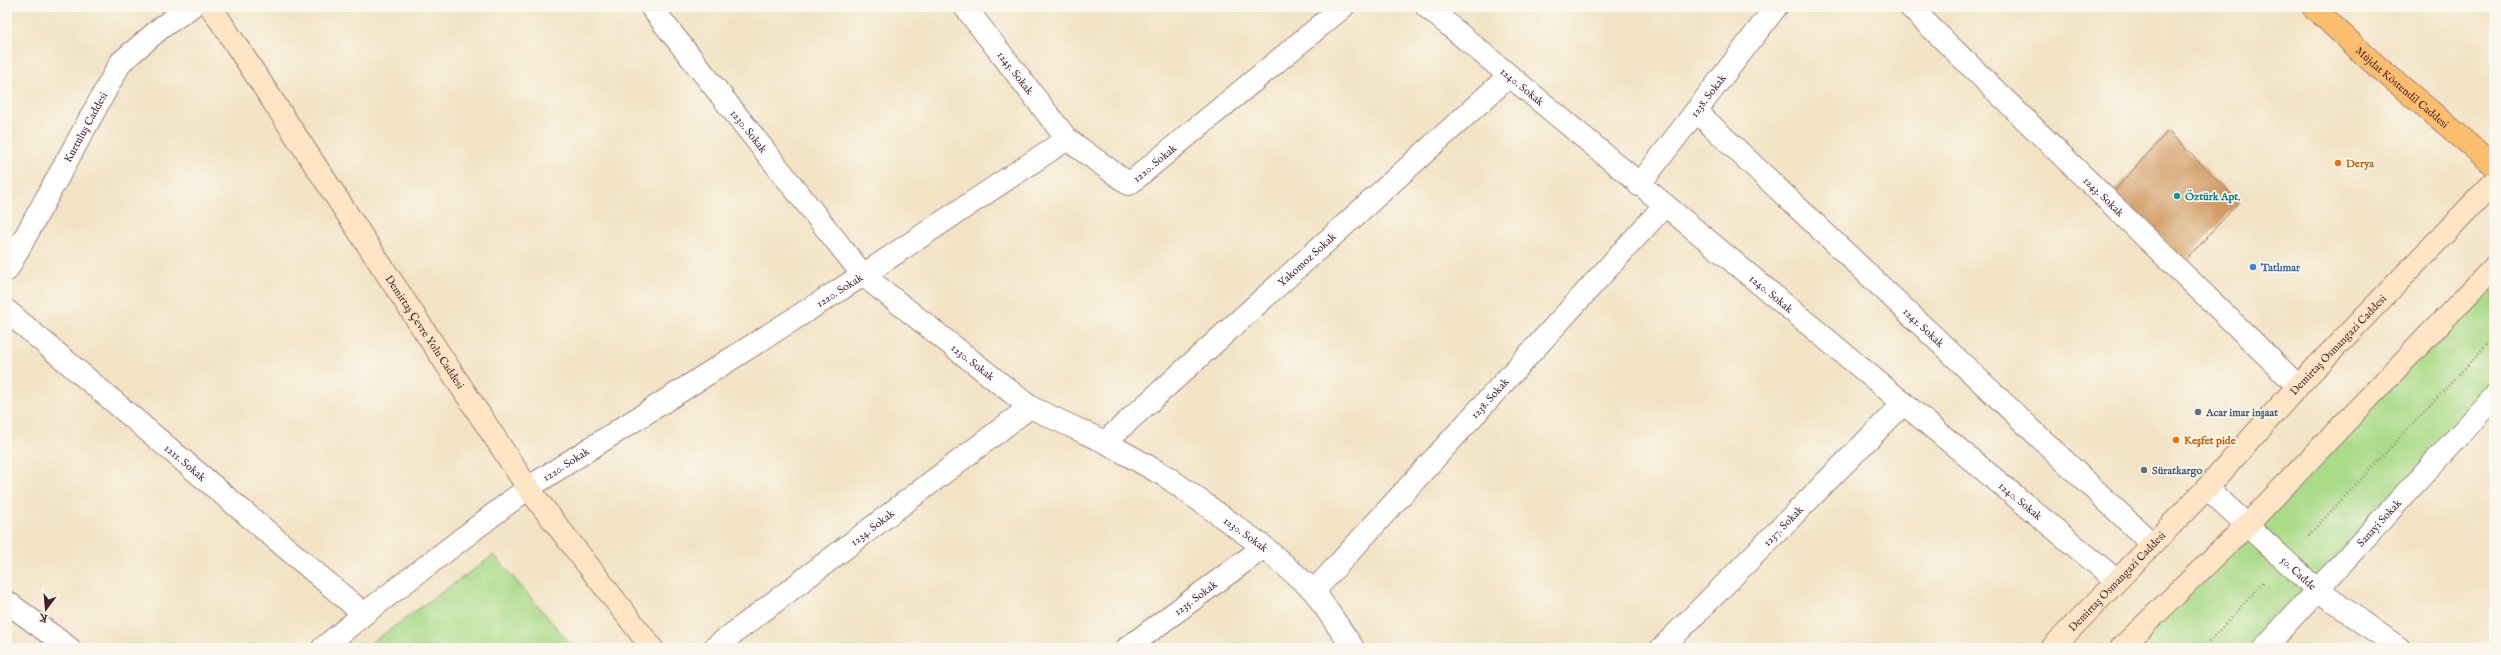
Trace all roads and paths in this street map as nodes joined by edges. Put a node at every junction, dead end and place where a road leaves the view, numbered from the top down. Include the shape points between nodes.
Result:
1 (191, 7) edge
2 (211, 7) edge
3 (651, 7) edge
4 (965, 7) edge
5 (1343, 7) edge
6 (1427, 7) edge
7 (1776, 7) edge
8 (1910, 7) edge
9 (2313, 7) edge
10 (1508, 77) junction
11 (1696, 111) junction
12 (1067, 139) junction
13 (2494, 165) edge
14 (2494, 182) edge
15 (1639, 185) junction
16 (1665, 205) junction
17 (2494, 267) edge
18 (7, 270) edge
19 (863, 275) junction
20 (7, 311) edge
21 (2494, 337) edge
22 (2298, 386) junction
23 (2494, 397) edge
24 (1904, 403) junction
25 (1030, 407) junction
26 (1105, 442) junction
27 (528, 488) junction
28 (2207, 488) junction
29 (2246, 526) junction
30 (2152, 544) junction
31 (1264, 547) junction
32 (2285, 560) junction
33 (2116, 580) junction
34 (2316, 589) junction
35 (1314, 591) junction
36 (7, 602) edge
37 (364, 614) junction
38 (63, 647) edge
39 (323, 648) edge
40 (652, 648) edge
41 (714, 648) edge
42 (1127, 648) edge
43 (1353, 648) edge
44 (1662, 648) edge
45 (2052, 648) edge
46 (2121, 648) edge
47 (2203, 648) edge
48 (2264, 648) edge
49 (2399, 648) edge

1 - 18 street, Kurtuluş Caddesi via 162,27 121,62
2 - 27 main road, Demirtaş Çevre Yolu Caddesi
3 - 19 street, 1230. Sokak
4 - 12 street, 1245. Sokak
5 - 12 street, 1220. Sokak via 1129,184
6 - 10 street, 1240. Sokak
7 - 11 street, 1238. Sokak
8 - 22 street, 1243. Sokak
9 - 13 main road, Müjdat Köstendil Caddesi via 2371,61
10 - 15 street, 1240. Sokak
10 - 26 street, Yakomoz Sokak
11 - 15 street, 1238. Sokak
11 - 30 street, 1241. Sokak
12 - 19 street, 1220. Sokak
14 - 22 main road, Demirtaş Osmangazi Caddesi
15 - 16 street, 1240. Sokak
16 - 24 street, 1240. Sokak
16 - 35 street, 1238. Sokak
17 - 29 main road
19 - 25 street, 1230. Sokak
19 - 27 street, 1220. Sokak
20 - 37 street, 1211. Sokak
21 - 32 path
22 - 28 main road, Demirtaş Osmangazi Caddesi
23 - 34 street, Sanayi Sokak
24 - 33 street, 1240. Sokak
24 - 44 street, 1237. Sokak
25 - 26 street, 1230. Sokak
25 - 41 street, 1234. Sokak
26 - 31 street, 1230. Sokak via 1168,477
27 - 37 street, 1220. Sokak
27 - 40 main road, Demirtaş Çevre Yolu Caddesi
28 - 29 street, 50. Cadde
28 - 30 main road, Demirtaş Osmangazi Caddesi
29 - 32 street, 50. Cadde
29 - 46 main road
30 - 33 main road, Demirtaş Osmangazi Caddesi
31 - 35 street, 1230. Sokak
31 - 42 street, 1235. Sokak
32 - 34 street, 50. Cadde
32 - 47 path
33 - 45 main road, Demirtaş Osmangazi Caddesi
34 - 48 street, Sanayi Sokak
34 - 49 street, 50. Cadde
35 - 43 street, 1230. Sokak
36 - 38 street
37 - 39 street, 1220. Sokak

